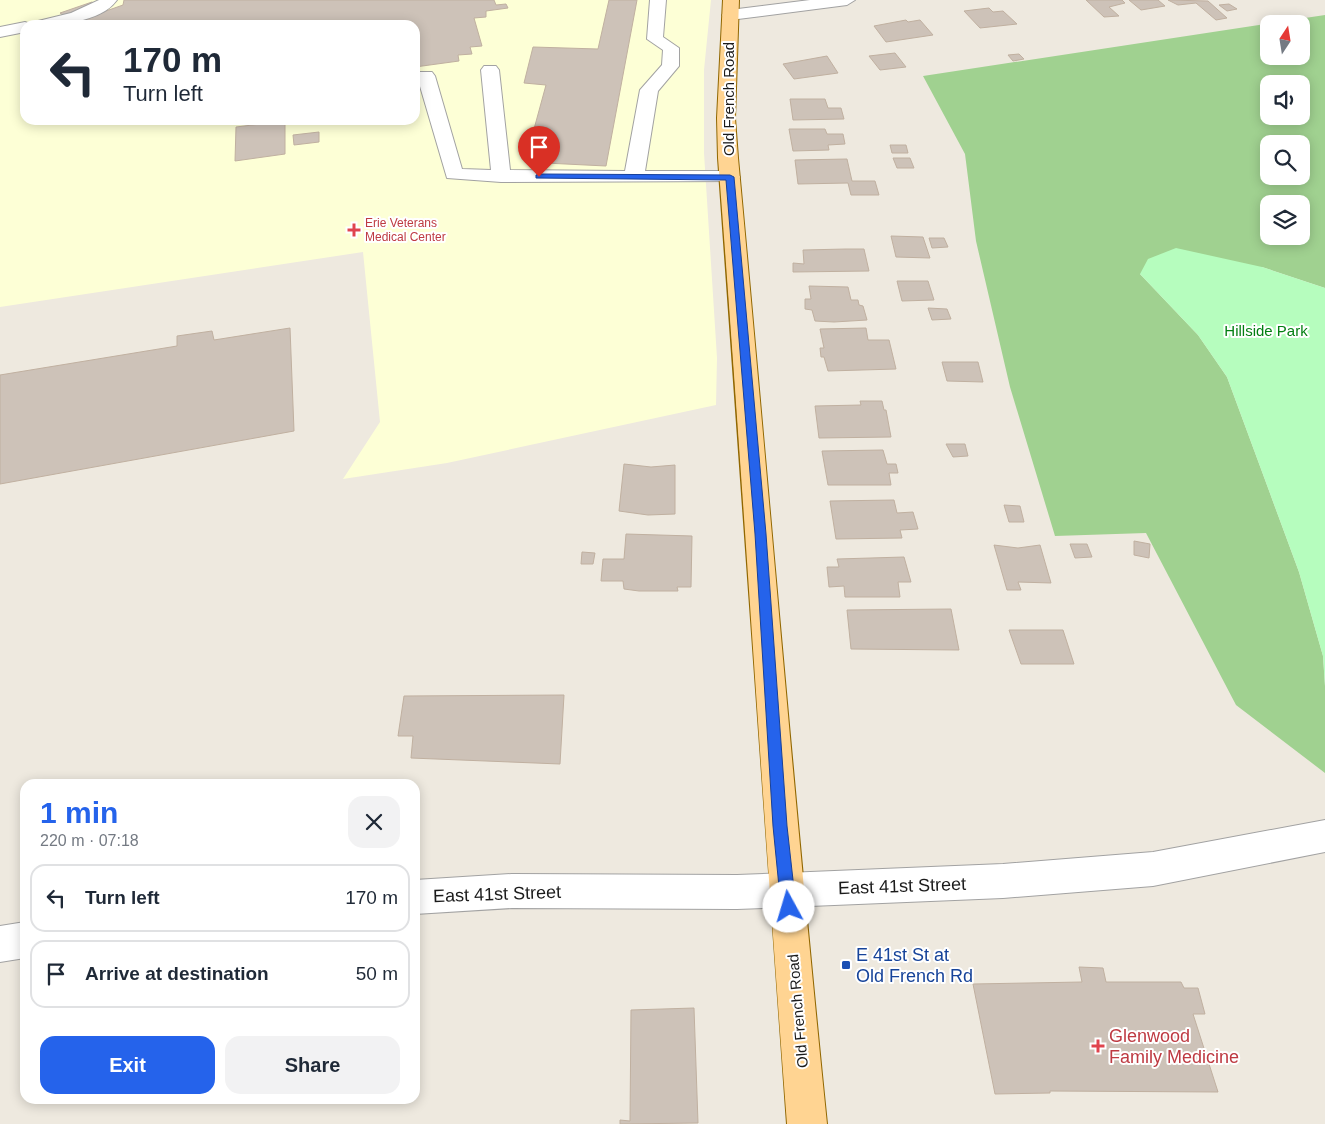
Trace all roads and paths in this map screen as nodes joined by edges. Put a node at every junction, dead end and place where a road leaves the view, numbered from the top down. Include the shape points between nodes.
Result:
1 (109, 0) edge
2 (658, 0) edge
3 (847, 0) edge
4 (730, 8) edge
5 (63, 20) edge
6 (20, 29) edge
7 (0, 32) edge
8 (490, 70) dead end
9 (426, 76) dead end
10 (501, 176) junction
11 (730, 177) junction
12 (634, 178) junction
13 (1325, 836) edge
14 (787, 890) junction
15 (420, 898) edge
16 (20, 941) edge
17 (0, 944) edge
18 (807, 1124) edge

1 - 5 street
2 - 12 street via 655,39 670,48 670,66 649,90
3 - 4 street
4 - 11 main road, Old French Road via 726,118
6 - 7 street
8 - 10 street
9 - 10 street via 454,174
10 - 12 street
11 - 12 street
11 - 14 main road, Old French Road
13 - 14 street, East 41st Street via 1153,869 1003,881
14 - 15 street, East 41st Street via 512,891
14 - 18 main road, Old French Road
16 - 17 street

